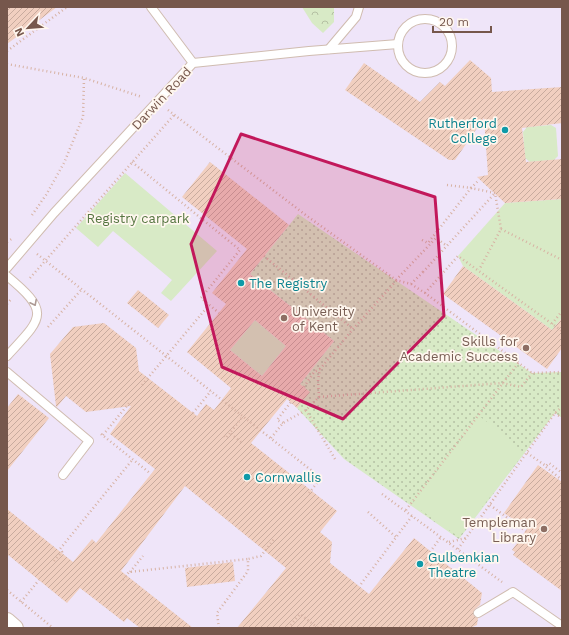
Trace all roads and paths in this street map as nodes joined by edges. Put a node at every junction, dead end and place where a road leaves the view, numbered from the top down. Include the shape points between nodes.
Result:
1 (67, 7) edge
2 (151, 7) edge
3 (360, 7) edge
4 (398, 44) junction
5 (329, 49) junction
6 (7, 51) edge
7 (193, 63) junction
8 (7, 64) edge
9 (84, 78) junction
10 (157, 102) junction
11 (174, 115) junction
12 (132, 162) junction
13 (479, 180) dead end
14 (447, 185) dead end
15 (471, 188) junction
16 (495, 193) junction
17 (31, 217) dead end
18 (501, 229) junction
19 (18, 233) dead end
20 (422, 240) dead end
21 (7, 242) edge
22 (27, 246) junction
23 (447, 246) junction
24 (264, 256) dead end
25 (45, 260) junction
26 (562, 260) edge
27 (7, 268) edge
28 (479, 270) junction
29 (7, 276) edge
30 (397, 280) junction
31 (411, 284) junction
32 (21, 288) junction
33 (424, 293) junction
34 (7, 304) edge
35 (209, 305) junction
36 (562, 311) edge
37 (218, 313) dead end
38 (552, 324) junction
39 (353, 329) junction
40 (562, 331) edge
41 (7, 356) edge
42 (167, 356) junction
43 (518, 362) junction
44 (320, 369) junction
45 (7, 372) edge
46 (562, 372) edge
47 (532, 373) junction
48 (502, 383) junction
49 (142, 385) dead end
50 (304, 387) dead end
51 (211, 391) junction
52 (319, 397) junction
53 (130, 402) dead end
54 (291, 402) dead end
55 (562, 407) edge
56 (306, 410) junction
57 (193, 413) dead end
58 (555, 413) junction
59 (243, 416) junction
60 (562, 418) edge
61 (283, 423) junction
62 (230, 433) junction
63 (103, 435) dead end
64 (224, 436) dead end
65 (271, 438) junction
66 (241, 442) dead end
67 (527, 453) junction
68 (133, 459) dead end
69 (335, 459) dead end
70 (546, 466) junction
71 (562, 473) edge
72 (63, 475) dead end
73 (562, 480) edge
74 (309, 493) dead end
75 (382, 494) dead end
76 (490, 504) junction
77 (406, 510) junction
78 (368, 512) dead end
79 (413, 516) junction
80 (528, 533) dead end
81 (396, 537) junction
82 (442, 537) junction
83 (466, 537) junction
84 (274, 539) dead end
85 (449, 542) junction
86 (458, 549) junction
87 (430, 552) dead end
88 (143, 556) dead end
89 (248, 559) junction
90 (54, 561) dead end
91 (130, 572) junction
92 (39, 580) dead end
93 (123, 580) dead end
94 (503, 583) dead end
95 (361, 584) dead end
96 (7, 590) edge
97 (21, 602) junction
98 (478, 613) dead end
99 (335, 619) dead end
100 (7, 621) edge
101 (562, 626) edge
102 (15, 628) edge
103 (53, 628) edge
104 (219, 628) edge
105 (288, 628) edge
106 (318, 628) edge
107 (328, 628) edge

1 - 6 path
2 - 7 lane
3 - 5 lane via 356,17
4 - 4 lane via 400,34 407,25 416,20 430,19 439,22 448,31 452,40 452,51 441,68 423,73 413,70 406,64 400,56
4 - 5 lane, Darwin Road
5 - 7 lane, Darwin Road
7 - 10 lane, Darwin Road
8 - 9 path
9 - 10 path
9 - 17 path via 83,117 64,162
10 - 11 path
10 - 22 lane, Darwin Road via 54,213
11 - 12 path
11 - 30 path via 307,216
12 - 25 path
12 - 35 path via 240,250 201,298
13 - 15 path
14 - 15 path
15 - 16 path
15 - 20 path via 428,243
16 - 18 path
16 - 23 path, bridge
18 - 26 path
18 - 28 path
19 - 21 path
22 - 25 path
22 - 27 lane, Darwin Road
23 - 30 path, bridge via 436,238
23 - 31 path, bridge
24 - 39 path
25 - 32 path
25 - 42 path
28 - 33 path via 458,256
28 - 38 path
29 - 32 lane
30 - 31 path
30 - 39 path
31 - 33 path
32 - 34 path
32 -> 41 lane via 37,308 38,318 33,328
33 - 43 path
35 - 37 path
35 - 42 path
36 - 38 path
38 - 40 path
39 - 44 path
42 - 49 path
42 - 51 path
43 - 47 path
43 - 48 path
44 - 50 path via 314,372
44 - 52 path
45 - 72 lane via 89,441
46 - 47 path
47 - 48 path via 521,387
48 - 52 path
48 - 77 path
51 - 57 path
51 - 59 path
52 - 56 path
53 - 63 path
54 - 61 path via 277,420
55 - 58 path
56 - 61 path
56 - 69 path
58 - 60 path
58 - 67 path
59 - 62 path
59 - 65 path
61 - 65 path
62 - 64 path via 226,438
62 - 66 path
65 - 74 path via 321,478
67 - 70 path
67 - 76 path
68 - 90 path via 60,549 62,552
70 - 71 path via 549,463
70 - 73 path
75 - 77 path
76 - 80 path
76 - 83 path
77 - 79 path
78 - 81 path
79 - 81 path
79 - 82 path
81 - 95 path
82 - 85 path
82 - 87 path
83 - 85 path
83 - 86 path
84 - 89 path via 261,556
85 - 86 path
86 - 94 path
88 - 91 path
89 - 91 path
89 - 104 path via 248,571 216,613
91 - 93 path
92 - 97 path
96 - 97 path
97 - 103 path
98 - 101 lane via 513,592
99 - 107 path
100 - 102 street
105 - 106 path via 300,614

